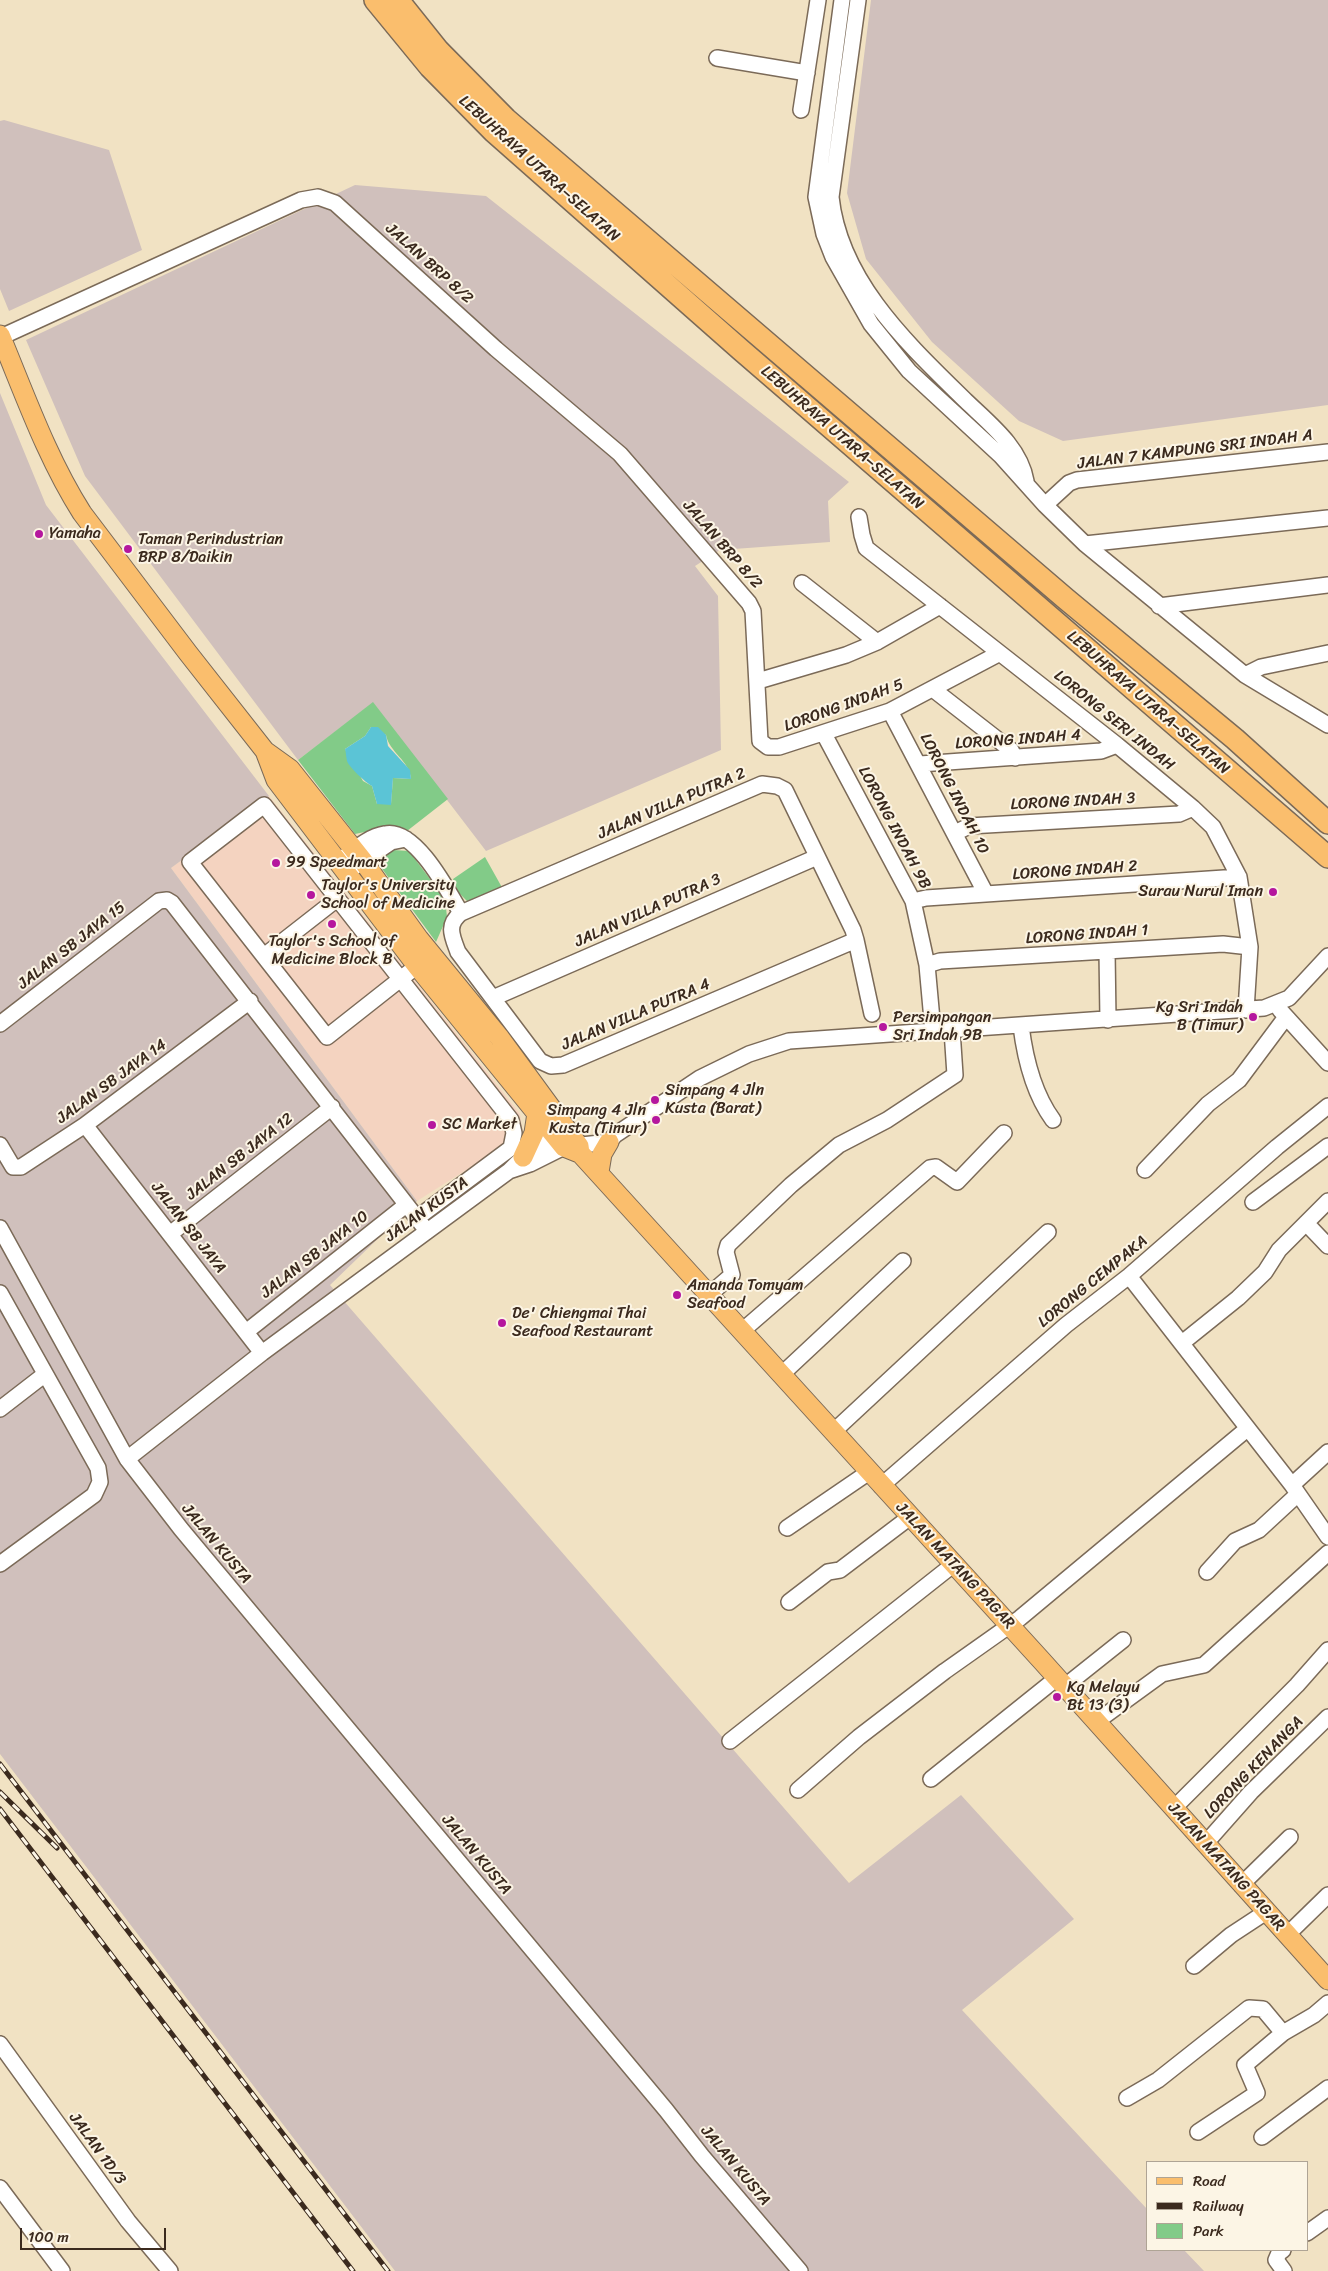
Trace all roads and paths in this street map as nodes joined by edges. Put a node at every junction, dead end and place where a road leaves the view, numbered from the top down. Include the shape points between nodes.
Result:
1 (375, 0) edge
2 (398, 0) edge
3 (818, 0) edge
4 (842, 0) edge
5 (858, 0) edge
6 (717, 58) dead end
7 (807, 73) junction
8 (800, 110) dead end
9 (0, 336) edge
10 (1328, 452) edge
11 (1026, 485) junction
12 (1045, 505) junction
13 (859, 517) dead end
14 (1328, 518) edge
15 (1085, 544) junction
16 (802, 584) dead end
17 (1328, 585) edge
18 (940, 606) junction
19 (1159, 606) junction
20 (753, 611) joint
21 (877, 642) junction
22 (1000, 653) junction
23 (1328, 653) edge
24 (1245, 675) junction
25 (758, 681) junction
26 (934, 690) junction
27 (890, 711) junction
28 (1328, 725) edge
29 (824, 734) junction
30 (1117, 745) junction
31 (265, 751) junction
32 (1015, 758) junction
33 (920, 764) junction
34 (1193, 808) junction
35 (1328, 822) edge
36 (955, 834) junction
37 (359, 855) junction
38 (817, 857) junction
39 (1328, 857) edge
40 (343, 867) junction
41 (1240, 878) junction
42 (986, 894) junction
43 (338, 899) junction
44 (913, 901) junction
45 (461, 913) junction
46 (856, 940) junction
47 (1250, 947) junction
48 (1107, 951) junction
49 (264, 956) junction
50 (1328, 956) edge
51 (927, 965) junction
52 (417, 966) junction
53 (400, 979) junction
54 (493, 998) junction
55 (250, 1001) junction
56 (1276, 1005) junction
57 (1246, 1010) junction
58 (872, 1014) dead end
59 (1286, 1016) junction
60 (1108, 1020) junction
61 (0, 1024) edge
62 (1022, 1026) junction
63 (952, 1030) junction
64 (933, 1031) junction
65 (500, 1038) junction
66 (492, 1060) junction
67 (1328, 1063) edge
68 (1328, 1106) edge
69 (332, 1107) junction
70 (542, 1109) junction
71 (1053, 1120) dead end
72 (85, 1125) junction
73 (1004, 1133) dead end
74 (612, 1138) junction
75 (572, 1143) junction
76 (0, 1145) edge
77 (1328, 1146) edge
78 (523, 1157) junction
79 (1145, 1170) dead end
80 (509, 1171) junction
81 (599, 1172) junction
82 (444, 1198) junction
83 (1328, 1201) edge
84 (1252, 1202) dead end
85 (406, 1205) junction
86 (455, 1211) junction
87 (418, 1218) junction
88 (1306, 1223) junction
89 (0, 1228) edge
90 (427, 1232) junction
91 (1048, 1232) dead end
92 (170, 1234) junction
93 (1328, 1246) edge
94 (6, 1253) edge
95 (903, 1261) dead end
96 (1129, 1276) junction
97 (0, 1293) edge
98 (710, 1294) junction
99 (742, 1331) junction
100 (246, 1332) junction
101 (1182, 1343) junction
102 (262, 1353) junction
103 (44, 1375) junction
104 (781, 1375) junction
105 (0, 1409) edge
106 (1247, 1429) junction
107 (833, 1432) junction
108 (1328, 1452) edge
109 (127, 1459) junction
110 (869, 1472) junction
111 (881, 1486) junction
112 (1295, 1490) junction
113 (910, 1517) junction
114 (1325, 1527) edge
115 (787, 1528) dead end
116 (1328, 1553) edge
117 (0, 1564) edge
118 (954, 1564) junction
119 (1207, 1572) dead end
120 (789, 1602) dead end
121 (1008, 1625) junction
122 (1122, 1640) dead end
123 (1328, 1650) edge
124 (1060, 1683) junction
125 (1328, 1717) edge
126 (1096, 1722) junction
127 (730, 1741) dead end
128 (931, 1779) dead end
129 (798, 1790) dead end
130 (1174, 1808) junction
131 (1290, 1837) dead end
132 (1205, 1844) junction
133 (1242, 1885) junction
134 (1328, 1895) edge
135 (1266, 1912) junction
136 (1287, 1935) junction
137 (1194, 1966) dead end
138 (1328, 1980) edge
139 (1328, 2003) edge
140 (1283, 2033) junction
141 (0, 2044) edge
142 (1328, 2088) edge
143 (1127, 2098) dead end
144 (1198, 2132) dead end
145 (1262, 2137) dead end
146 (0, 2188) edge
147 (1328, 2218) edge
148 (1308, 2232) edge
149 (1281, 2251) edge
150 (62, 2271) edge
151 (170, 2271) edge
152 (800, 2271) edge
153 (1284, 2271) edge

1 - 39 highway, LEBUHRAYA UTARA–SELATAN via 430,67 494,132
2 - 35 highway, LEBUHRAYA UTARA–SELATAN via 438,50 506,119 1066,599 1235,739
3 - 7 street
4 - 11 street via 816,197 824,234 871,324 909,371 1001,456
5 - 11 street via 831,197 840,236 882,314 903,339 1005,439 1023,467
6 - 7 street
7 - 8 street
9 - 20 street, JALAN BRP 8/2 via 301,200 318,197 336,203 496,349 620,454
9 - 31 main road via 67,490
10 - 12 street, JALAN 7 KAMPUNG SRI INDAH A via 1077,480
11 - 12 street
12 - 15 street
13 - 18 street, LORONG SERI INDAH via 866,548
14 - 15 street
15 - 19 street
16 - 21 street
17 - 19 street
18 - 21 street
18 - 22 street, LORONG SERI INDAH
19 - 24 street
20 - 25 street, LORONG INDAH 5
21 - 25 street via 846,655
22 - 26 street, LORONG INDAH 5
22 - 30 street, LORONG SERI INDAH
23 - 24 street via 1261,667
24 - 28 street
25 - 29 street, LORONG INDAH 5 via 760,741 768,747 779,748
26 - 27 street, LORONG INDAH 5
26 - 32 street via 1011,750
27 - 29 street, LORONG INDAH 5
27 - 33 street, LORONG INDAH 10
29 - 44 street, LORONG INDAH 9B
30 - 32 street, LORONG INDAH 4 via 1101,751
30 - 34 street, LORONG SERI INDAH
31 - 37 main road via 290,769
31 - 40 main road via 276,780
32 - 33 street, LORONG INDAH 4
33 - 36 street, LORONG INDAH 10
34 - 36 street, LORONG INDAH 3 via 1179,814 969,826
34 - 41 street, LORONG SERI INDAH via 1213,828
36 - 42 street, LORONG INDAH 10
37 - 40 street
37 - 45 street via 372,838 387,833 406,839 419,850
37 - 65 main road via 420,939
38 - 45 street, JALAN VILLA PUTRA 2 via 785,790 762,784
38 - 46 street, JALAN VILLA PUTRA 2
38 - 54 street, JALAN VILLA PUTRA 3
40 - 52 main road
41 - 42 street, LORONG INDAH 2
41 - 47 street, LORONG SERI INDAH
42 - 44 street, LORONG INDAH 2
43 - 49 street
43 - 49 street via 264,805 190,862
43 - 53 street
44 - 51 street, LORONG INDAH 9B
45 - 54 street, JALAN VILLA PUTRA 4 via 454,919 451,935 458,952
46 - 54 street, JALAN VILLA PUTRA 4 via 563,1065 551,1066 540,1061
46 - 58 street, JALAN VILLA PUTRA 2
47 - 48 street, LORONG INDAH 1 via 1223,944
47 - 57 street, LORONG SERI INDAH
48 - 51 street, LORONG INDAH 1 via 940,961
48 - 60 street
49 - 53 street via 327,1037
50 - 56 street via 1297,991
51 - 64 street, LORONG INDAH 9B
52 - 53 street
52 - 66 main road
53 - 82 street via 511,1120 514,1133 511,1148
55 - 61 street, JALAN SB JAYA 15 via 167,900 159,901
55 - 69 street
55 - 72 street, JALAN SB JAYA 14
56 - 57 street
56 - 59 street
57 - 60 street
59 - 67 street
59 - 79 street via 1239,1080 1208,1104
60 - 62 street
62 - 63 street
62 - 71 street via 1032,1078 1042,1105
63 - 64 street
63 - 98 street via 955,1075 887,1120 839,1145 785,1191 728,1245 726,1252 732,1275
64 - 74 street via 789,1041 765,1048 700,1078
65 - 66 main road via 491,1040
65 - 70 main road
66 - 70 main road
68 - 96 street, LORONG CEMPAKA
69 - 85 street
69 - 92 street, JALAN SB JAYA 12
70 - 75 main road
70 - 75 main road via 560,1109 568,1115
70 - 78 main road
72 - 76 street, JALAN SB JAYA 14 via 18,1168 11,1165
72 - 92 street, JALAN SB JAYA
73 - 99 street via 957,1182 936,1167 930,1168
74 - 75 street
74 - 81 main road via 602,1154
75 - 78 street, JALAN KUSTA
75 - 80 street, JALAN KUSTA
75 - 81 main road, JALAN MATANG PAGAR
77 - 84 street
78 - 80 street, JALAN KUSTA
80 - 86 street, JALAN KUSTA
81 - 98 main road, JALAN MATANG PAGAR
82 - 86 street
82 - 87 street
83 - 88 street
85 - 87 street
85 - 100 street, JALAN SB JAYA 10
86 - 90 street, JALAN KUSTA
87 - 90 street
88 - 93 street
88 - 101 street via 1279,1250 1265,1272
89 - 94 street, JALAN KUSTA
90 - 102 street, JALAN KUSTA
91 - 107 street
92 - 100 street, JALAN SB JAYA
94 - 109 street, JALAN KUSTA
95 - 104 street
96 - 101 street
96 - 111 street, LORONG CEMPAKA via 1066,1325
97 - 103 street
98 - 99 main road, JALAN MATANG PAGAR
99 - 104 main road, JALAN MATANG PAGAR
100 - 102 street, JALAN SB JAYA
101 - 106 street
102 - 109 street, JALAN KUSTA
103 - 105 street
103 - 117 street via 98,1468 100,1482 94,1495
104 - 107 main road, JALAN MATANG PAGAR
106 - 112 street
106 - 121 street
107 - 110 main road, JALAN MATANG PAGAR
108 - 112 street
109 - 152 street, JALAN KUSTA via 181,1529
110 - 111 main road, JALAN MATANG PAGAR
110 - 115 street
111 - 113 main road, JALAN MATANG PAGAR
112 - 114 street
112 - 119 street via 1259,1530 1235,1542
113 - 118 main road, JALAN MATANG PAGAR
113 - 120 street via 840,1570 828,1572
116 - 126 street via 1204,1665 1162,1674
118 - 121 main road, JALAN MATANG PAGAR
118 - 127 street
121 - 124 main road, JALAN MATANG PAGAR
121 - 129 street via 859,1737
122 - 124 street
123 - 130 street
124 - 126 main road, JALAN MATANG PAGAR
124 - 128 street
125 - 132 street, LORONG KENANGA via 1251,1792
126 - 130 main road, JALAN MATANG PAGAR
130 - 132 main road, JALAN MATANG PAGAR
131 - 133 street
132 - 133 main road, JALAN MATANG PAGAR
133 - 135 main road, JALAN MATANG PAGAR
134 - 136 street
135 - 136 main road, JALAN MATANG PAGAR
135 - 137 street via 1231,1935
136 - 138 main road, JALAN MATANG PAGAR
139 - 140 street
140 - 143 street via 1263,2009 1249,2008 1158,2080
140 - 144 street via 1245,2064 1257,2093
141 - 151 street, JALAN 1D/3 via 128,2221
142 - 145 street
146 - 150 street
147 - 148 street
149 - 153 street via 1276,2260

